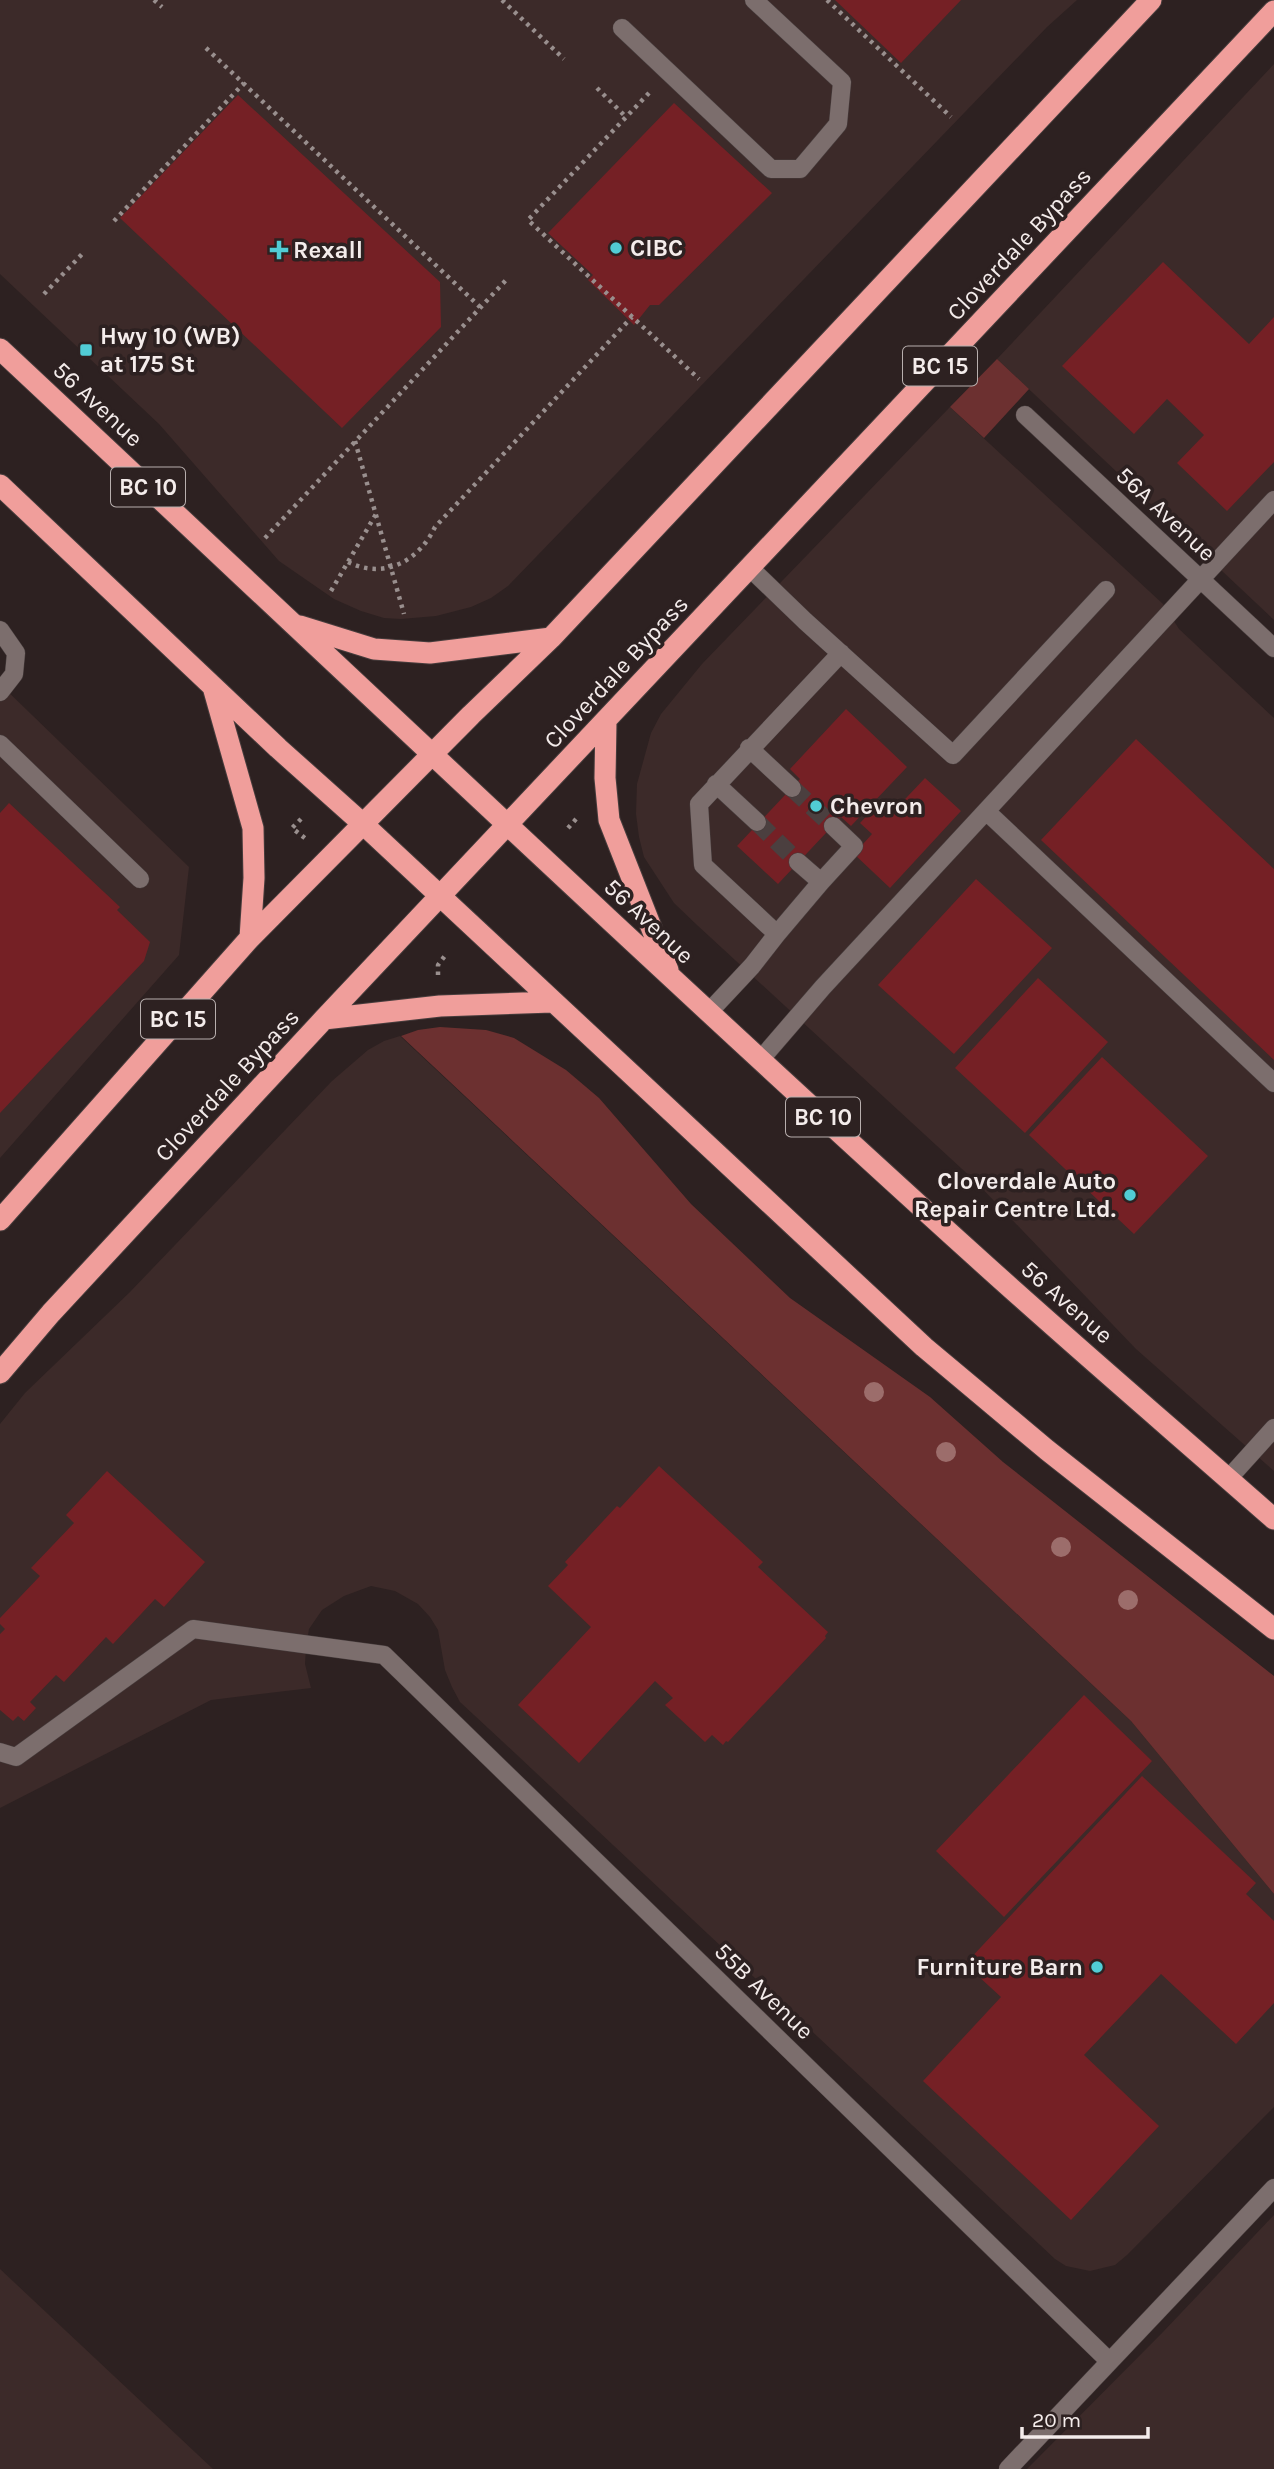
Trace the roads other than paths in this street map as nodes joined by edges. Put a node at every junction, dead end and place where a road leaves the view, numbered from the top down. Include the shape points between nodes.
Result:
1 (754, 0) edge
2 (1151, 0) edge
3 (1274, 11) edge
4 (622, 28) dead end
5 (0, 349) edge
6 (1025, 415) dead end
7 (0, 485) edge
8 (1274, 500) edge
9 (750, 568) junction
10 (1200, 579) junction
11 (1106, 590) dead end
12 (295, 625) junction
13 (0, 630) edge
14 (551, 638) junction
15 (1274, 648) edge
16 (841, 653) junction
17 (212, 685) junction
18 (0, 692) edge
19 (606, 721) junction
20 (0, 744) edge
21 (749, 748) junction
22 (431, 755) junction
23 (716, 784) junction
24 (792, 788) tunnel mouth
25 (986, 811) junction
26 (757, 822) tunnel mouth
27 (363, 824) junction
28 (507, 825) junction
29 (833, 826) tunnel mouth
30 (798, 862) tunnel mouth
31 (140, 879) dead end
32 (821, 883) junction
33 (440, 896) junction
34 (777, 934) junction
35 (250, 938) junction
36 (671, 976) junction
37 (552, 1002) junction
38 (709, 1012) junction
39 (324, 1019) junction
40 (761, 1059) junction
41 (1274, 1083) edge
42 (0, 1220) edge
43 (0, 1373) edge
44 (1274, 1428) edge
45 (1228, 1479) junction
46 (1274, 1519) edge
47 (1274, 1629) edge
48 (0, 1752) edge
49 (1274, 2188) edge
50 (1110, 2361) junction
51 (1008, 2469) edge

1 - 4 street via 842,82 838,124 800,169 771,169
2 - 14 highway, BC 15
3 - 9 highway, Cloverdale Bypass / BC 15
5 - 12 highway, 56 Avenue / BC 10
6 - 10 street, 56A Avenue
7 - 17 highway
8 - 10 street
9 - 16 street
9 - 19 highway, Cloverdale Bypass / BC 15
10 - 15 street, 56A Avenue
10 - 25 street
11 - 16 street via 953,755
12 - 14 highway via 374,649 430,653
12 - 22 highway, 56 Avenue / BC 10
13 - 18 street via 16,653 14,674
14 - 22 highway, BC 15
16 - 21 street
17 - 27 highway
17 - 35 highway via 253,828
19 - 28 highway, Cloverdale Bypass / BC 15
19 - 36 highway via 609,820
20 - 31 street
21 - 23 street
21 - 24 street
22 - 27 highway, BC 15
22 - 28 highway, 56 Avenue / BC 10
23 - 26 street
23 - 34 street via 699,804 703,865
25 - 40 street
25 - 41 street
27 - 33 highway
27 - 35 highway, BC 15
28 - 33 highway, Cloverdale Bypass / BC 15
28 - 36 highway, 56 Avenue / BC 10
29 - 32 street via 854,846
30 - 32 street
32 - 34 street
33 - 37 highway
33 - 39 highway, Cloverdale Bypass / BC 15
34 - 38 street
35 - 42 highway, BC 15
36 - 38 highway, 56 Avenue / BC 10
37 - 39 highway via 440,1006
37 - 47 highway via 924,1347
38 - 40 highway, 56 Avenue / BC 10
39 - 43 highway, Cloverdale Bypass / BC 15
40 - 45 highway, 56 Avenue / BC 10
44 - 45 street
45 - 46 highway, 56 Avenue / BC 10
48 - 50 street, 55B Avenue via 16,1757 193,1629 384,1655
49 - 50 street
50 - 51 street

